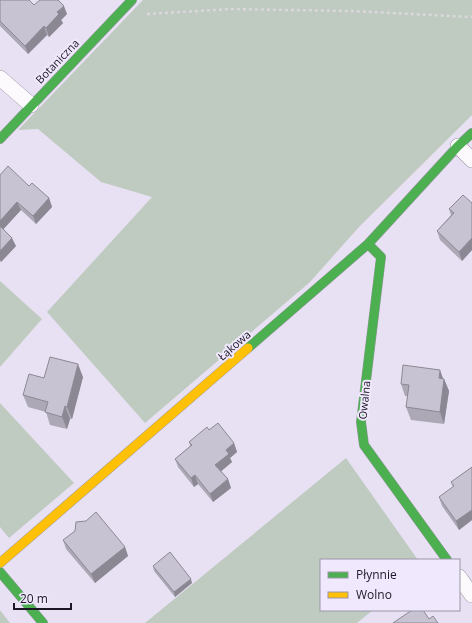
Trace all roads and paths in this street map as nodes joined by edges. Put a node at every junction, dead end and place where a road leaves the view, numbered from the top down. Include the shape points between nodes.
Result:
1 (132, 0) edge
2 (117, 15) junction
3 (472, 17) edge
4 (0, 78) edge
5 (31, 105) junction
6 (472, 133) edge
7 (0, 139) edge
8 (458, 146) junction
9 (472, 160) edge
10 (368, 244) junction
11 (446, 559) edge
12 (0, 563) edge
13 (0, 572) edge
14 (460, 577) edge
15 (472, 595) edge
16 (43, 623) edge

1 - 2 street, Botaniczna
2 - 3 path via 231,9 352,11
2 - 5 street, Botaniczna
4 - 5 street
5 - 7 street, Botaniczna
6 - 8 street, Łąkowa
8 - 9 street
8 - 10 street, Łąkowa
10 - 11 street, Owalna via 381,257 360,422 364,445
10 - 12 street, Łąkowa
13 - 16 street
14 - 15 street

